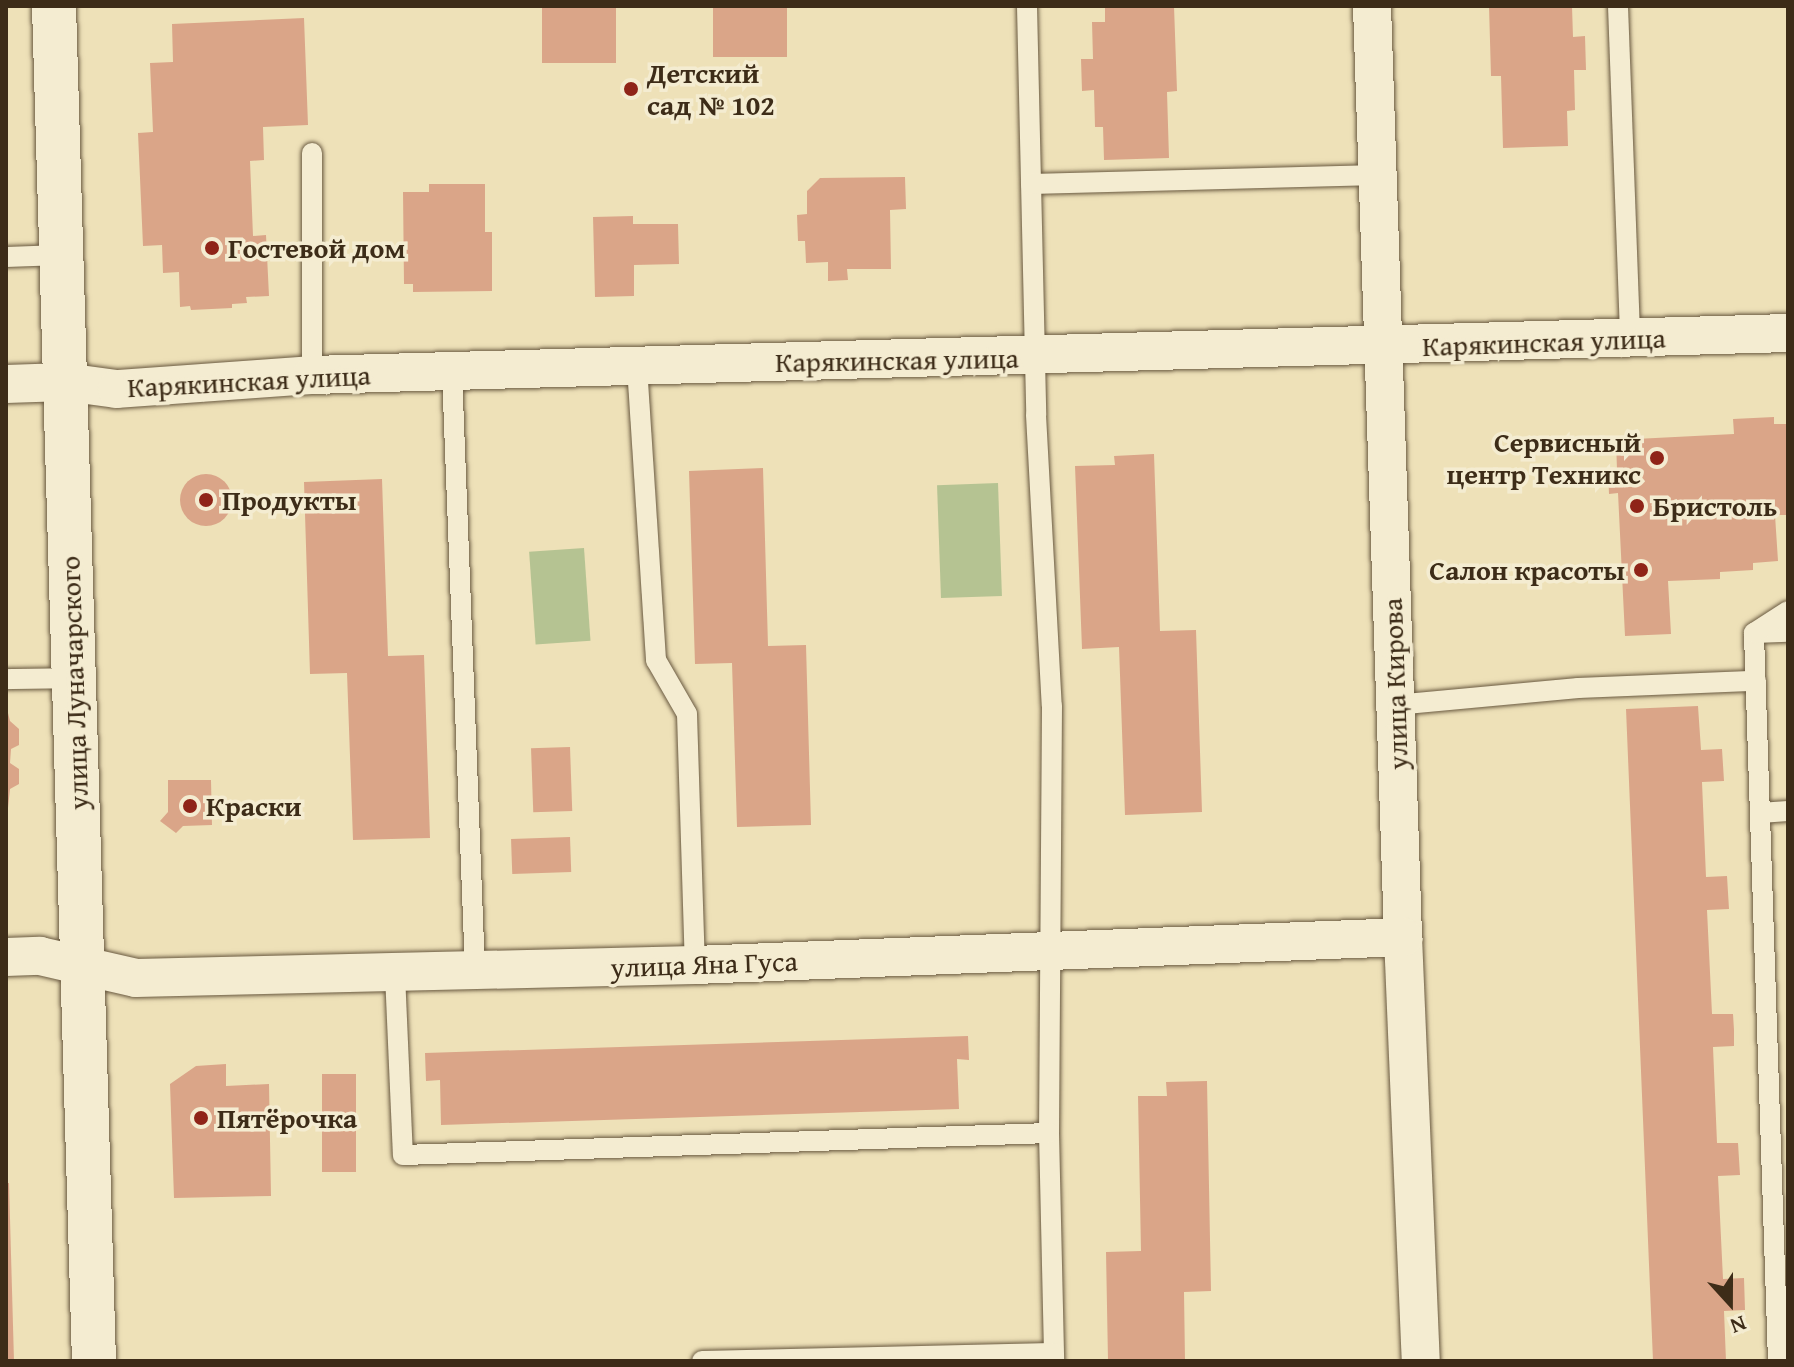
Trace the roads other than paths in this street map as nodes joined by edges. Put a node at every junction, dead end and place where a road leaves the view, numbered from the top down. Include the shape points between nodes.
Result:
1 (54, 6) edge
2 (1027, 6) edge
3 (1372, 6) edge
4 (1618, 6) edge
5 (312, 153) dead end
6 (1378, 175) junction
7 (1031, 184) junction
8 (61, 255) junction
9 (6, 257) edge
10 (1788, 333) edge
11 (1630, 339) junction
12 (1384, 347) junction
13 (1035, 357) junction
14 (637, 366) junction
15 (452, 372) junction
16 (312, 375) junction
17 (65, 382) junction
18 (6, 384) edge
19 (1788, 611) edge
20 (1788, 632) edge
21 (1754, 633) junction
22 (74, 678) junction
23 (6, 679) edge
24 (1756, 681) junction
25 (1395, 705) junction
26 (1788, 811) edge
27 (1760, 813) junction
28 (1403, 937) junction
29 (1051, 952) junction
30 (6, 957) edge
31 (695, 965) junction
32 (82, 967) junction
33 (475, 972) junction
34 (395, 974) junction
35 (1049, 1133) junction
36 (1783, 1336) edge
37 (1054, 1357) edge
38 (94, 1361) edge
39 (702, 1361) edge
40 (1421, 1361) edge
41 (1778, 1361) edge

1 - 8 street, улица Луначарского
2 - 7 lane
3 - 6 street, улица Кирова
4 - 11 lane
5 - 16 lane
6 - 7 lane
6 - 12 street, улица Кирова
7 - 13 lane
8 - 9 lane
8 - 17 street, улица Луначарского
10 - 11 street, Карякинская улица
11 - 12 street, Карякинская улица
12 - 13 street, Карякинская улица
12 - 25 street, улица Кирова
13 - 14 street, Карякинская улица
13 - 29 lane via 1052,706
14 - 15 street, Карякинская улица
14 - 31 lane via 656,660 687,714
15 - 16 street, Карякинская улица
15 - 33 lane
16 - 17 street, Карякинская улица via 117,389
17 - 18 street, Карякинская улица
17 - 22 street, улица Луначарского
19 - 21 lane
20 - 21 lane
21 - 24 lane
22 - 23 lane
22 - 32 street, улица Луначарского
24 - 25 lane via 1578,688
24 - 27 lane
25 - 28 street, улица Кирова
26 - 27 lane
27 - 36 lane
28 - 29 street, улица Яна Гуса
28 - 40 street, улица Кирова
29 - 31 street, улица Яна Гуса
29 - 35 lane
30 - 32 street, улица Яна Гуса via 40,956
31 - 33 street, улица Яна Гуса
32 - 34 street, улица Яна Гуса via 136,978
32 - 38 street, улица Луначарского
33 - 34 street, улица Яна Гуса
34 - 35 lane via 403,1155
35 - 37 lane
36 - 41 lane
37 - 39 lane

